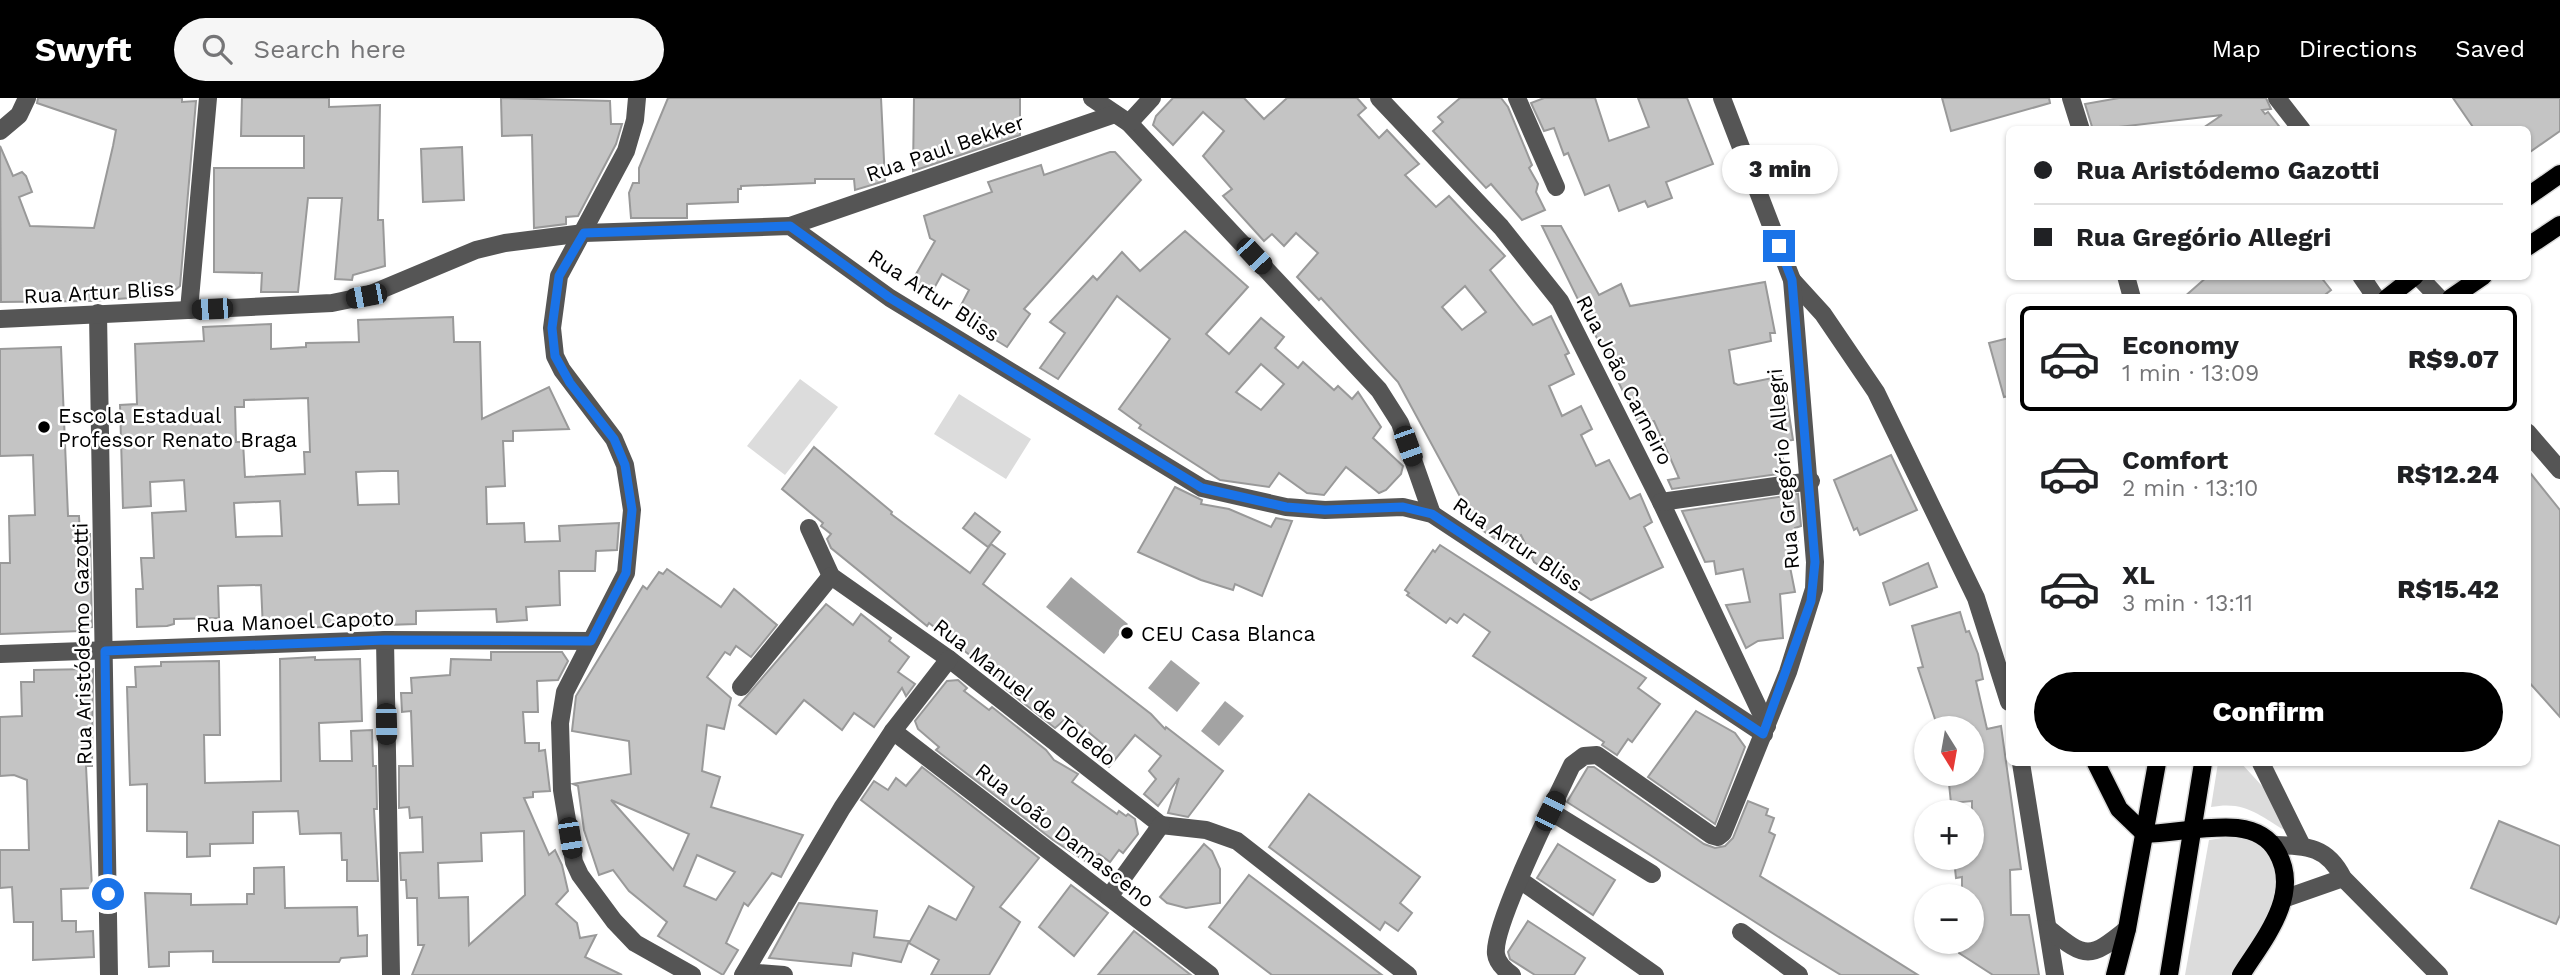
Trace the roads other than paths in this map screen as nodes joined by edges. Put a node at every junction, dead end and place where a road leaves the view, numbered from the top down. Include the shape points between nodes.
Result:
1 (27, 98) edge
2 (208, 98) edge
3 (637, 98) edge
4 (1091, 98) edge
5 (1152, 98) edge
6 (1379, 98) edge
7 (1517, 98) edge
8 (1722, 98) edge
9 (2071, 98) edge
10 (2277, 98) edge
11 (1122, 118) junction
12 (2080, 126) edge
13 (2299, 126) edge
14 (0, 131) edge
15 (2560, 174) edge
16 (1556, 187) dead end
17 (2531, 194) edge
18 (2560, 225) edge
19 (790, 226) junction
20 (584, 233) junction
21 (2531, 244) edge
22 (1792, 280) junction
23 (2411, 280) edge
24 (2420, 280) edge
25 (2477, 280) edge
26 (2392, 294) edge
27 (2435, 294) edge
28 (2457, 294) edge
29 (189, 310) junction
30 (98, 313) junction
31 (0, 319) edge
32 (2531, 437) edge
33 (2560, 470) edge
34 (1811, 481) junction
35 (1661, 502) junction
36 (1432, 514) junction
37 (809, 528) dead end
38 (831, 576) junction
39 (385, 640) junction
40 (591, 641) junction
41 (105, 651) junction
42 (0, 654) edge
43 (948, 659) junction
44 (741, 687) dead end
45 (2006, 693) edge
46 (1765, 730) junction
47 (893, 731) junction
48 (2022, 766) edge
49 (2098, 766) edge
50 (2156, 766) edge
51 (2203, 766) edge
52 (2255, 766) edge
53 (2262, 766) edge
54 (2269, 781) junction
55 (1550, 811) junction
56 (1161, 825) junction
57 (2192, 832) junction
58 (2145, 834) junction
59 (2274, 845) junction
60 (2302, 846) junction
61 (1652, 874) dead end
62 (2343, 878) junction
63 (1520, 880) junction
64 (1108, 897) junction
65 (2283, 899) junction
66 (2049, 929) junction
67 (2127, 929) junction
68 (1741, 932) dead end
69 (745, 973) edge
70 (109, 975) edge
71 (390, 975) edge
72 (692, 975) edge
73 (784, 975) edge
74 (1210, 975) edge
75 (1408, 975) edge
76 (1512, 975) edge
77 (1655, 975) edge
78 (1799, 975) edge
79 (2055, 975) edge
80 (2115, 975) edge
81 (2169, 975) edge
82 (2241, 975) edge
83 (2439, 975) edge

1 - 14 street via 19,115
2 - 29 street
3 - 20 street via 626,151
4 - 11 street
5 - 11 street
6 - 35 street, Rua João Carneiro via 1501,228 1560,301
7 - 16 street
8 - 22 street, Rua Gregório Allegri
9 - 12 street
10 - 13 street
11 - 19 street, Rua Paul Bekker
11 - 36 street via 1379,390 1399,423
15 - 17 main road
18 - 21 main road
19 - 20 street, Rua Artur Bliss
19 - 36 street, Rua Artur Bliss via 890,298 1202,488 1286,507 1403,507
20 - 29 street, Rua Artur Bliss via 476,250 354,299
20 - 40 street via 559,276 552,328 555,356 614,439 625,465 632,510 626,573
22 - 34 street, Rua Gregório Allegri
22 - 45 street via 1823,314 1876,391 1976,598
23 - 26 main road
24 - 27 street
25 - 28 main road
29 - 30 street, Rua Artur Bliss
30 - 31 street, Rua Artur Bliss
30 - 41 street, Rua Aristódemo Gazotti
32 - 33 street
34 - 35 street
34 - 46 street, Rua Gregório Allegri via 1814,589
35 - 46 street, Rua João Carneiro
36 - 46 street, Rua Artur Bliss
37 - 38 street
38 - 43 street, Rua Manuel de Toledo
38 - 44 street
39 - 40 street, Rua Manoel Capoto
39 - 41 street, Rua Manoel Capoto
39 - 71 street
40 - 72 street via 565,692 561,723 562,790 574,862 614,921 635,943
41 - 42 street, Rua Manoel Capoto
41 - 70 street, Rua Aristódemo Gazotti
43 - 47 street
43 - 56 street, Rua Manuel de Toledo
46 - 55 street, Rua Gregório Allegri via 1718,837 1597,755 1584,756 1572,765
47 - 64 street, Rua João Damasceno
47 - 69 street
48 - 66 street
49 - 58 main road via 2119,809
50 - 58 main road
51 - 57 main road
52 - 54 street
53 - 54 street
54 - 60 street
55 - 61 street
55 - 63 street
56 - 64 street
56 - 75 street via 1206,830 1237,841
57 - 58 main road
57 - 59 main road via 2237,828 2254,831
57 - 81 main road
58 - 67 main road
59 - 60 street
59 - 65 main road via 2283,862
60 - 62 street via 2333,859
62 - 65 street
62 - 83 street
63 - 76 street via 1495,956
63 - 77 street
64 - 74 street, Rua João Damasceno
65 - 82 main road
66 - 67 street via 2080,952 2090,953
66 - 79 street
67 - 80 main road
68 - 78 street
69 - 73 street

